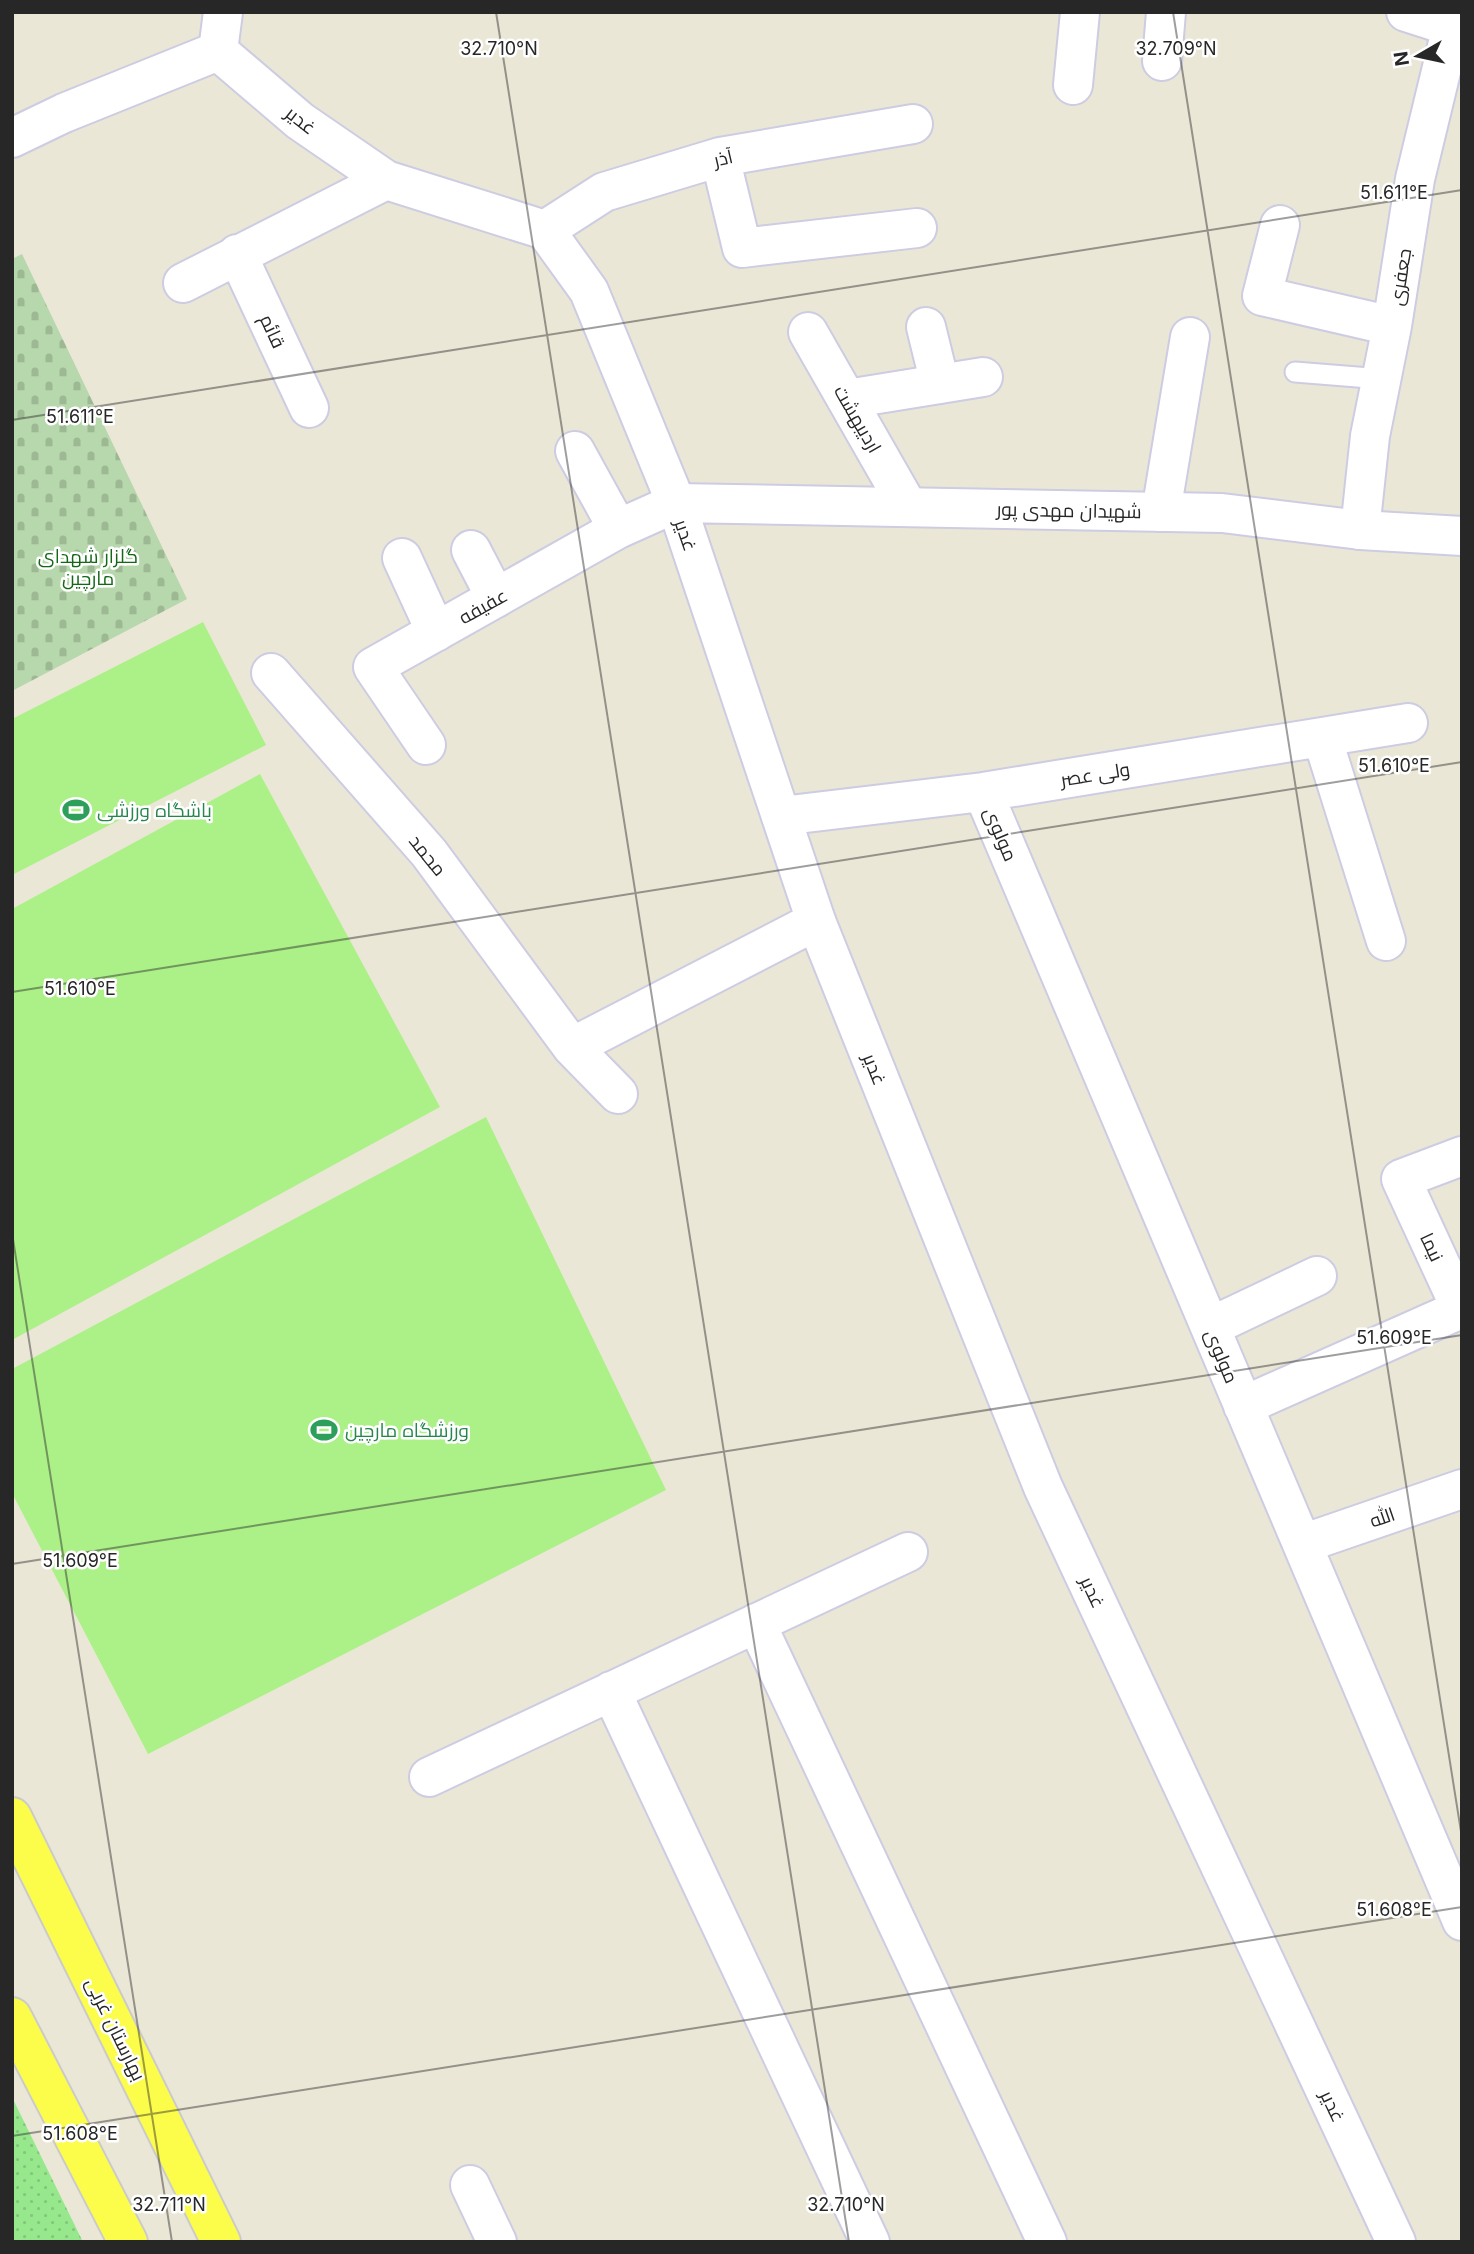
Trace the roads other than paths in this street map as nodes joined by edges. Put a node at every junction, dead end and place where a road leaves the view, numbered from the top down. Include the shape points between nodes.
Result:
1 (223, 12) edge
2 (1080, 12) edge
3 (1166, 12) edge
4 (1406, 12) edge
5 (1457, 28) edge
6 (218, 51) junction
7 (1162, 61) dead end
8 (1073, 85) dead end
9 (913, 124) dead end
10 (12, 138) edge
11 (720, 157) junction
12 (386, 180) junction
13 (1280, 225) dead end
14 (917, 228) dead end
15 (545, 229) junction
16 (237, 254) junction
17 (183, 283) dead end
18 (1392, 326) junction
19 (926, 327) dead end
20 (808, 332) dead end
21 (1189, 337) dead end
22 (1295, 372) dead end
23 (983, 376) dead end
24 (1382, 379) junction
25 (940, 384) junction
26 (847, 399) junction
27 (309, 408) dead end
28 (575, 451) dead end
29 (676, 503) junction
30 (908, 507) junction
31 (1161, 512) junction
32 (618, 529) junction
33 (1360, 530) junction
34 (1462, 536) edge
35 (471, 550) dead end
36 (402, 558) dead end
37 (496, 598) junction
38 (436, 632) junction
39 (271, 673) dead end
40 (1408, 723) dead end
41 (1322, 737) junction
42 (426, 745) dead end
43 (983, 792) junction
44 (781, 817) junction
45 (816, 921) junction
46 (1386, 942) dead end
47 (572, 1047) junction
48 (618, 1094) dead end
49 (1462, 1156) edge
50 (1317, 1276) dead end
51 (1210, 1326) junction
52 (1243, 1406) junction
53 (1462, 1489) edge
54 (1301, 1544) junction
55 (908, 1552) dead end
56 (756, 1623) junction
57 (611, 1691) junction
58 (429, 1777) dead end
59 (12, 1816) edge
60 (1462, 1921) edge
61 (12, 2017) edge
62 (470, 2185) dead end
63 (128, 2242) edge
64 (220, 2242) edge
65 (497, 2242) edge
66 (870, 2242) edge
67 (1047, 2242) edge
68 (1396, 2242) edge

1 - 6 street
2 - 8 street
3 - 7 street
4 - 5 street
5 - 18 street, جعفری via 1415,179
6 - 10 street
6 - 12 street, غدیر via 300,121
9 - 11 street, آذر
11 - 14 street via 742,248
11 - 15 street, آذر via 604,192
12 - 15 street, غدیر
12 - 16 street
13 - 18 street via 1262,296
15 - 29 street, غدیر via 589,291
16 - 17 street
16 - 27 street, قائم
18 - 24 street, جعفری
19 - 25 street
20 - 26 street, اردیبهشت
21 - 31 street
22 - 24 lane
23 - 25 street
24 - 33 street, جعفری via 1370,436
25 - 26 street
26 - 30 street, اردیبهشت
28 - 32 street
29 - 30 street, شهیدان مهدی پور
29 - 32 street, عفیفه
29 - 44 street, غدیر
30 - 31 street, شهیدان مهدی پور
31 - 33 street, شهیدان مهدی پور via 1222,513
32 - 37 street, عفیفه
33 - 34 street, شهیدان مهدی پور
35 - 37 street
36 - 38 street
37 - 38 street, عفیفه
38 - 42 street, عفیفه via 373,667
39 - 47 street, محمد via 429,853
40 - 41 street, ولی عصر
41 - 43 street, ولی عصر
41 - 46 street
43 - 44 street, ولی عصر
43 - 51 street, مولوی
44 - 45 street, غدیر
45 - 47 street
45 - 68 street, غدیر via 1043,1487
47 - 48 street, محمد
49 - 52 street, نیما via 1401,1179 1461,1309
50 - 51 street
51 - 52 street, مولوی
52 - 54 street, مولوی
53 - 54 street, الله
54 - 60 street, مولوی
55 - 56 street
56 - 57 street
56 - 67 street
57 - 58 street
57 - 66 street
59 - 64 main road, بهارستان غربی
61 - 63 main road
62 - 65 street

